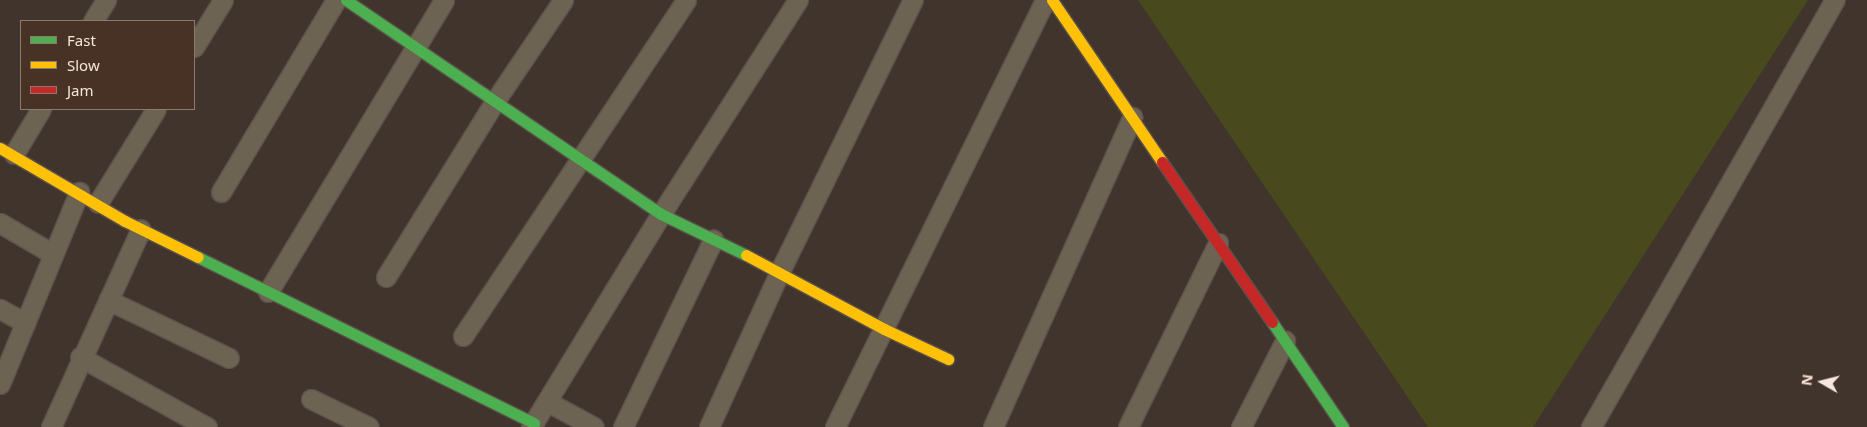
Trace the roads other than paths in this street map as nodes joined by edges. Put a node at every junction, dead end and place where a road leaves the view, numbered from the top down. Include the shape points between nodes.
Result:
1 (106, 0) edge
2 (222, 0) edge
3 (336, 0) edge
4 (346, 0) edge
5 (444, 0) edge
6 (563, 0) edge
7 (686, 0) edge
8 (798, 0) edge
9 (912, 0) edge
10 (1045, 0) edge
11 (1052, 0) edge
12 (1835, 0) edge
13 (94, 20) edge
14 (195, 45) edge
15 (414, 46) junction
16 (495, 101) junction
17 (40, 110) edge
18 (155, 110) edge
19 (1132, 117) junction
20 (7, 151) edge
21 (579, 158) junction
22 (79, 192) junction
23 (221, 192) dead end
24 (98, 203) junction
25 (660, 214) junction
26 (0, 223) edge
27 (141, 229) junction
28 (713, 240) junction
29 (1218, 243) junction
30 (53, 254) junction
31 (780, 271) junction
32 (386, 277) dead end
33 (268, 292) junction
34 (108, 300) junction
35 (0, 309) edge
36 (25, 323) junction
37 (884, 329) junction
38 (463, 336) dead end
39 (1285, 341) junction
40 (80, 357) junction
41 (229, 358) dead end
42 (948, 359) dead end
43 (0, 384) edge
44 (311, 399) dead end
45 (548, 402) junction
46 (532, 425) edge
47 (50, 427) edge
48 (207, 427) edge
49 (369, 427) edge
50 (594, 427) edge
51 (623, 427) edge
52 (709, 427) edge
53 (835, 427) edge
54 (993, 427) edge
55 (1128, 427) edge
56 (1241, 427) edge
57 (1343, 427) edge
58 (1591, 427) edge

1 - 13 street
2 - 14 street
3 - 23 street
4 - 15 street
5 - 15 street
6 - 16 street
7 - 21 street
8 - 25 street
9 - 31 street
10 - 37 street
11 - 19 street
12 - 58 street
15 - 16 street
15 - 33 street
16 - 21 street
16 - 32 street
17 - 20 street
18 - 24 street
19 - 29 street
19 - 54 street
20 - 22 street
21 - 25 street
21 - 38 street
22 - 24 street
22 - 30 street
24 - 27 street
25 - 28 street
25 - 45 street
26 - 30 street
27 - 33 street
27 - 34 street
28 - 31 street
28 - 51 street
29 - 39 street
29 - 55 street
30 - 36 street
31 - 37 street
31 - 52 street
33 - 46 street
34 - 40 street
34 - 41 street
35 - 36 street
36 - 43 street
37 - 42 street
37 - 53 street
39 - 56 street
39 - 57 street
40 - 47 street
40 - 48 street
44 - 49 street
45 - 46 street
45 - 50 street

